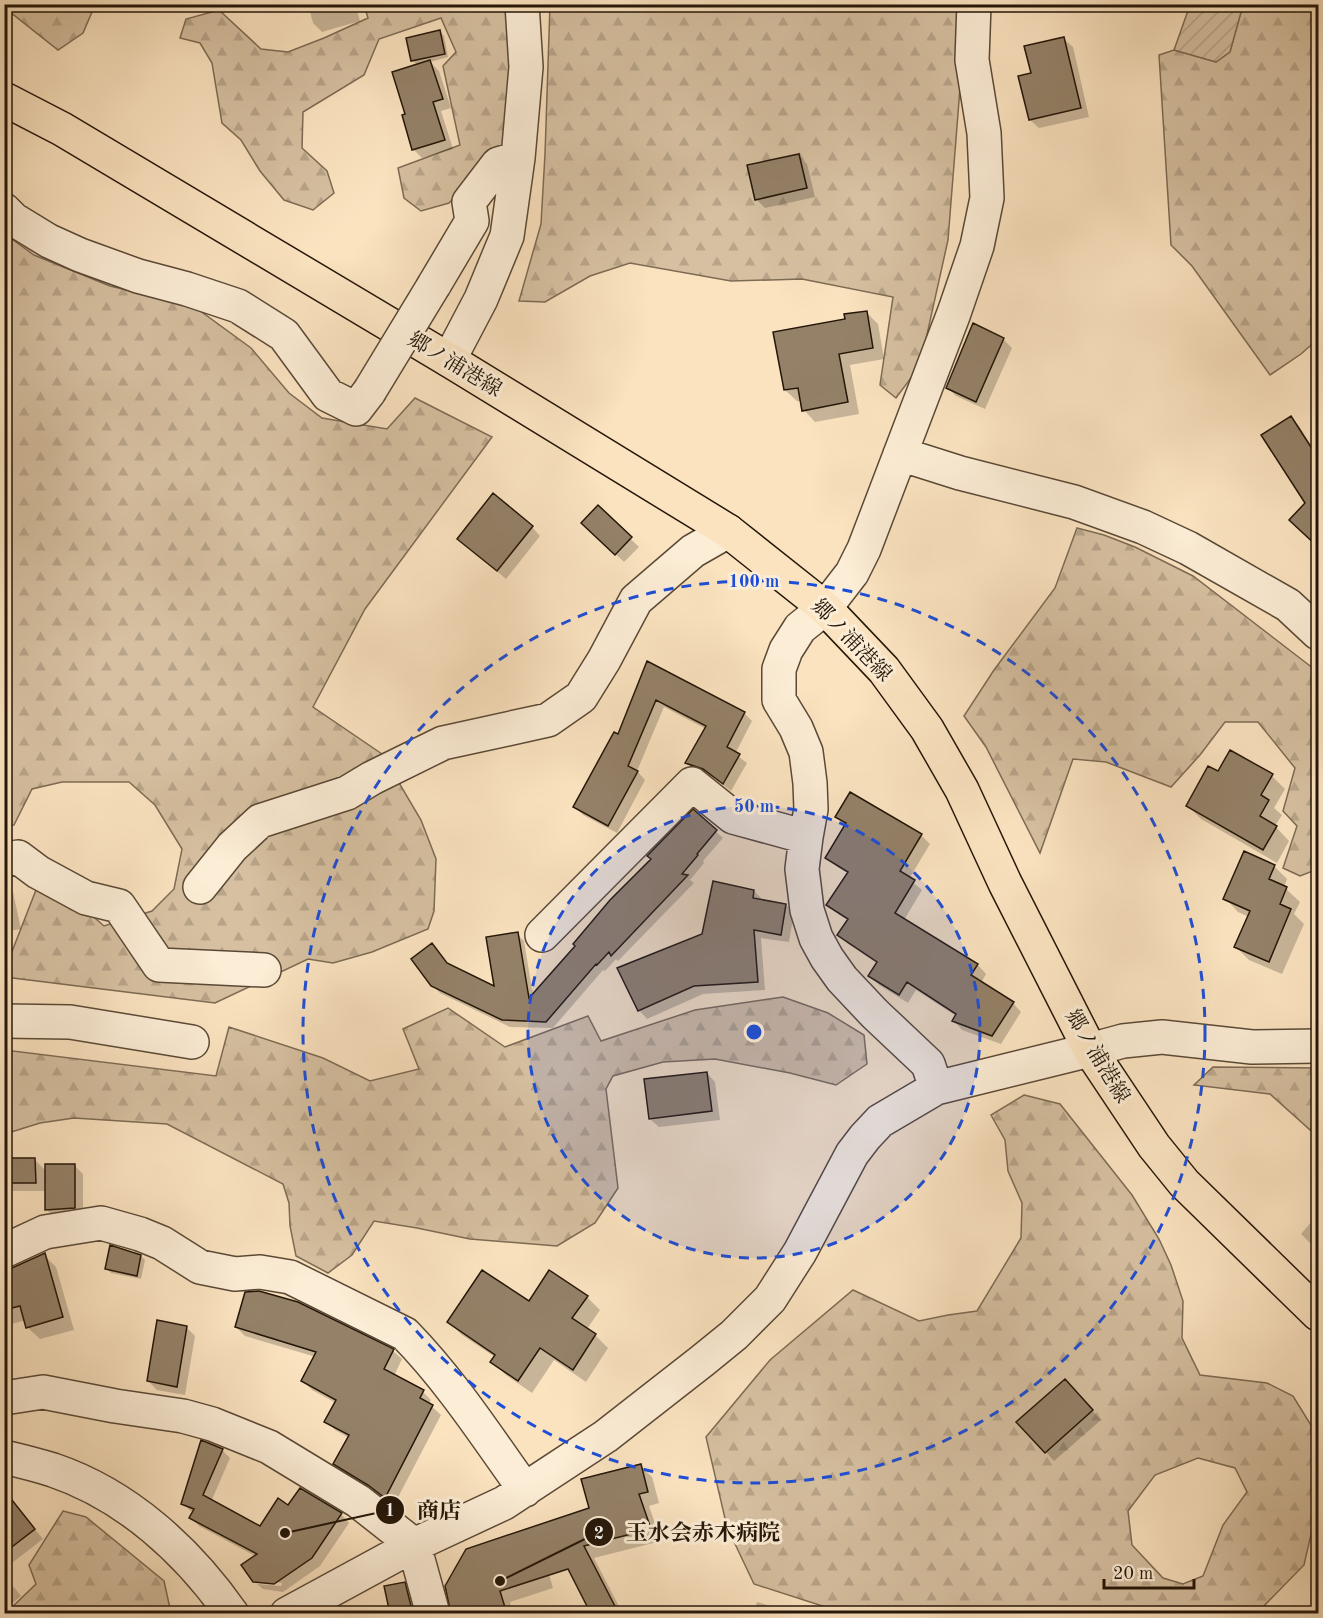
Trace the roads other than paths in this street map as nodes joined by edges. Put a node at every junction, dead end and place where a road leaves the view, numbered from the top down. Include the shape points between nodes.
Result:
1 (522, 4) edge
2 (974, 4) edge
3 (4, 99) edge
4 (518, 158) junction
5 (4, 210) edge
6 (449, 360) junction
7 (900, 454) junction
8 (728, 531) junction
9 (825, 608) junction
10 (1318, 633) edge
11 (806, 837) junction
12 (4, 860) edge
13 (200, 887) dead end
14 (542, 935) dead end
15 (264, 970) dead end
16 (4, 1021) edge
17 (192, 1042) dead end
18 (1318, 1046) edge
19 (1090, 1050) junction
20 (936, 1088) junction
21 (4, 1251) edge
22 (1318, 1314) edge
23 (4, 1398) edge
24 (4, 1457) edge
25 (525, 1490) junction
26 (414, 1545) junction
27 (232, 1614) edge
28 (287, 1614) edge
29 (433, 1614) edge

1 - 4 street via 526,67
2 - 7 street via 972,60 984,133 987,198 977,246 958,302
3 - 6 main road, 郷ノ浦港線 via 62,129
4 - 5 street, bridge via 498,164 469,202 472,221 356,409 328,395 284,335 238,306 80,255 49,241
4 - 6 street via 507,236 481,299
6 - 8 main road, 郷ノ浦港線
7 - 9 street via 864,549 852,573
7 - 10 street via 1074,502 1143,527 1287,605
8 - 9 main road, 郷ノ浦港線
8 - 13 street via 693,551 636,600 581,697 548,720 443,743 347,793 260,821 232,847
9 - 11 street via 800,628 778,669 779,700 806,752 811,809
9 - 19 main road, 郷ノ浦港線 via 884,670 927,729 962,790
11 - 14 street via 733,818 692,784
11 - 20 street via 802,868 807,910 816,938 842,979 928,1064
12 - 15 street via 18,856 38,872 86,898 119,906 159,965
16 - 17 street via 70,1022
18 - 19 street via 1252,1047 1162,1037
19 - 20 street
19 - 22 main road, 郷ノ浦港線 via 1154,1146 1184,1183
20 - 25 street via 880,1122 865,1137 770,1299 734,1335 606,1436
21 - 25 street via 45,1232 101,1223 162,1243 200,1267 235,1274 260,1272 290,1277 405,1334 459,1398
23 - 26 street via 44,1392 212,1424 298,1465 358,1501
24 - 27 street via 54,1470 97,1489 139,1516 174,1545
25 - 26 street
26 - 28 street
26 - 29 street

